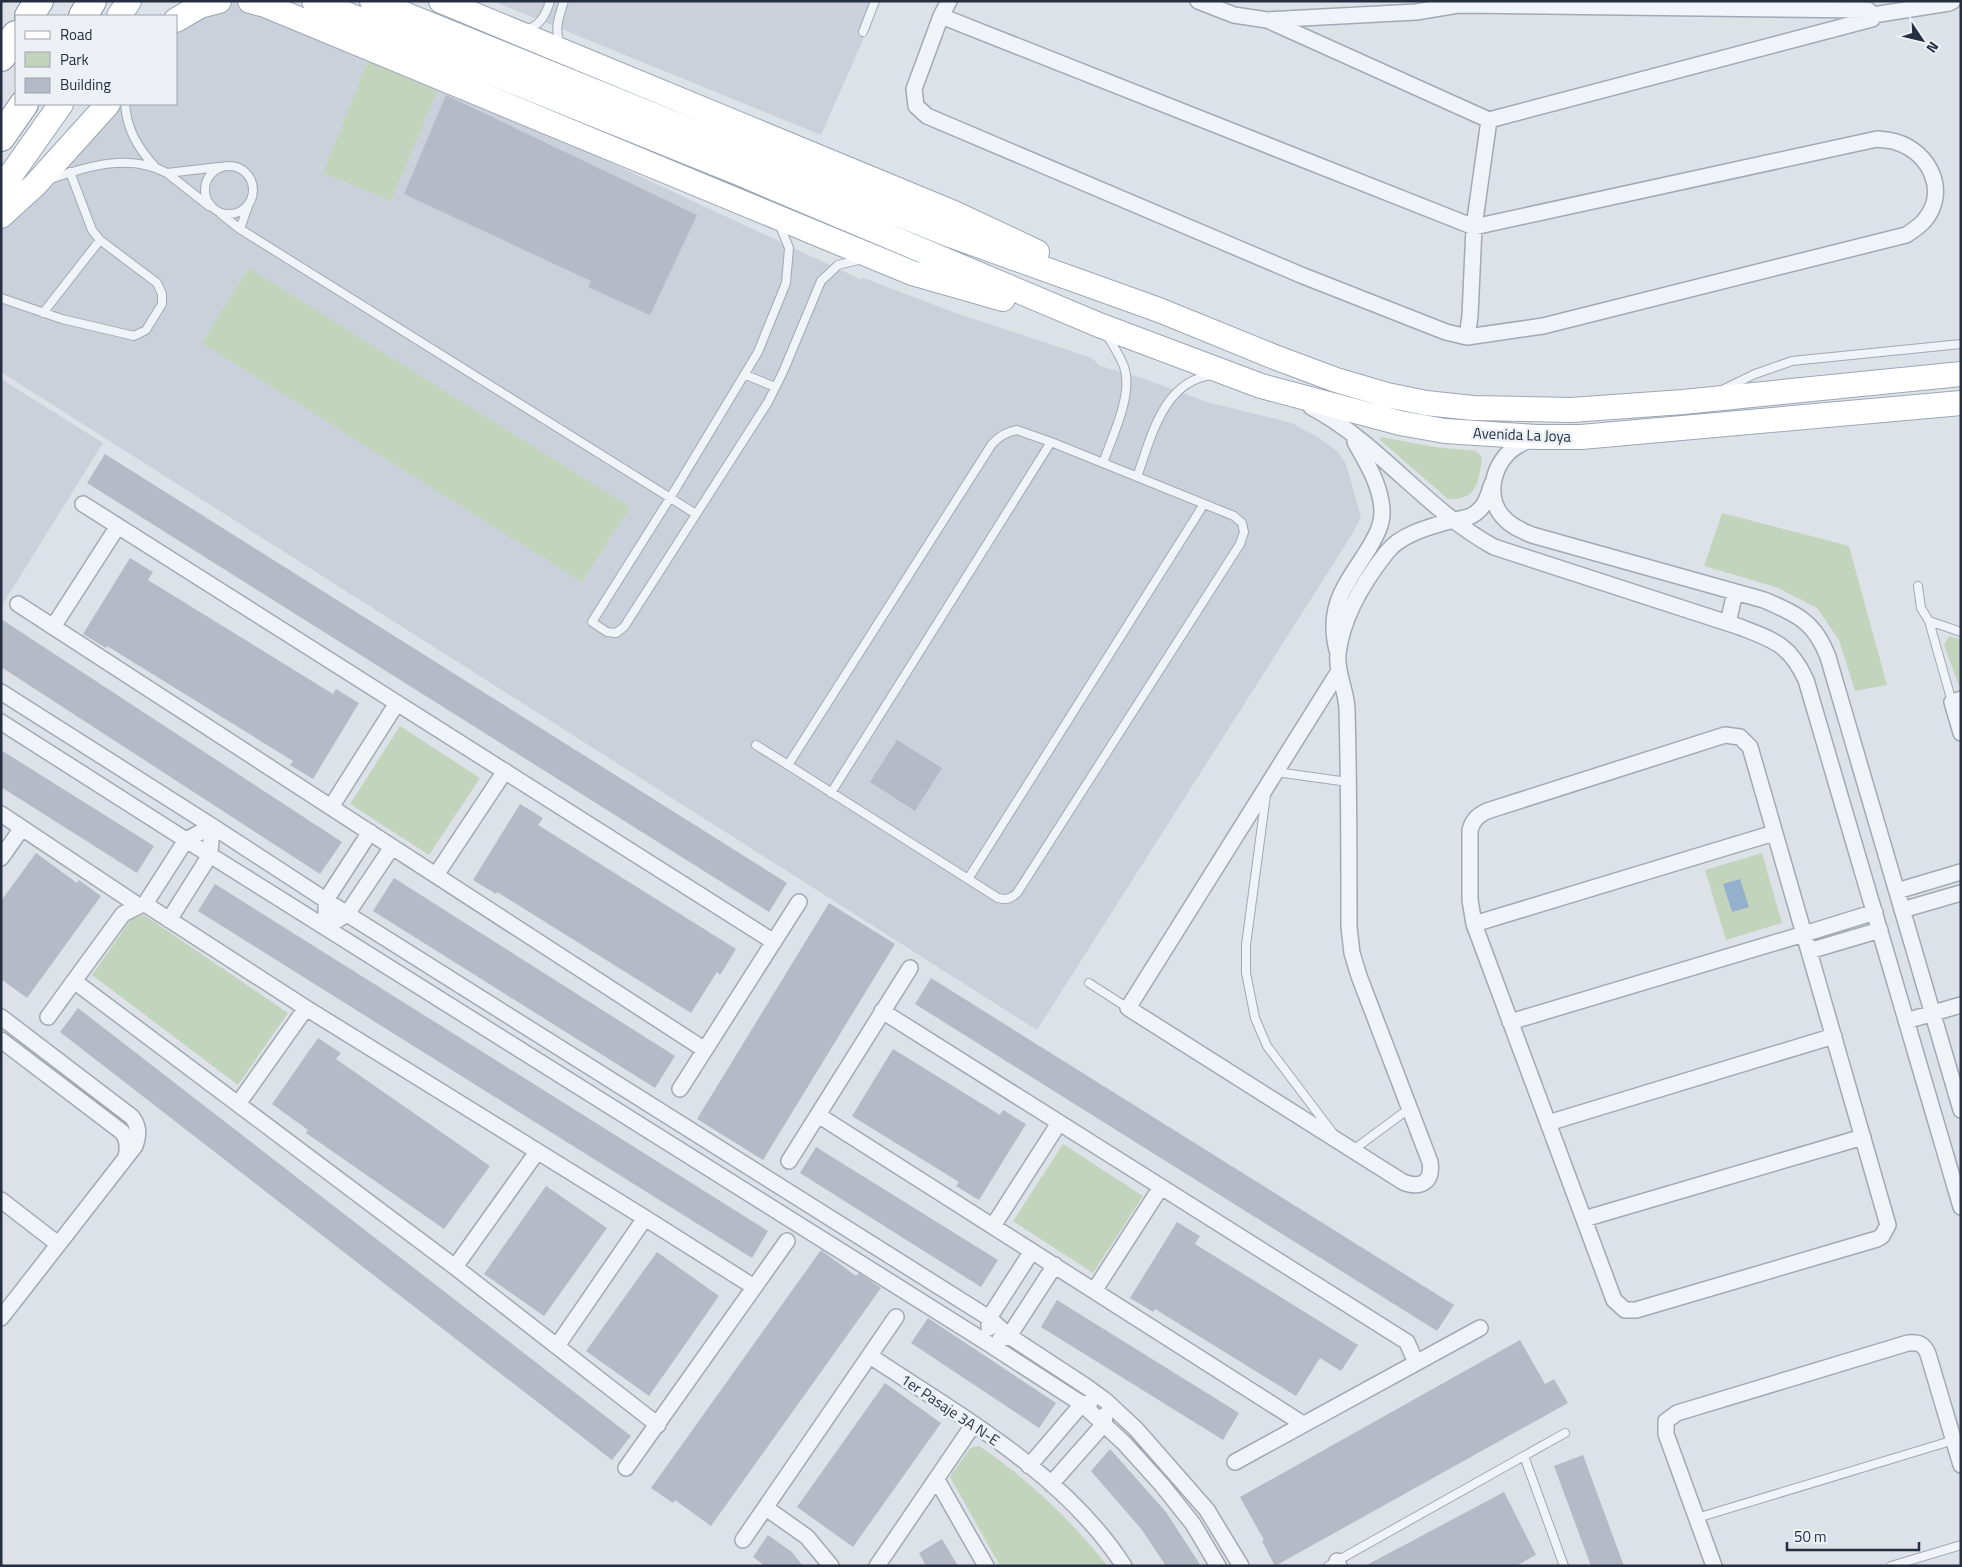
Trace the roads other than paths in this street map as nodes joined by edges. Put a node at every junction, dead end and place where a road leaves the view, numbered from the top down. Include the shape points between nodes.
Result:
1 (39, 1) edge
2 (92, 1) edge
3 (129, 1) edge
4 (174, 1) edge
5 (218, 1) edge
6 (250, 1) edge
7 (314, 1) edge
8 (372, 1) edge
9 (441, 1) edge
10 (550, 1) edge
11 (564, 1) edge
12 (875, 1) edge
13 (949, 1) edge
14 (1198, 1) edge
15 (1953, 1) edge
16 (1458, 3) edge
17 (289, 9) edge
18 (30, 15) edge
19 (84, 15) edge
20 (120, 15) edge
21 (167, 15) edge
22 (1873, 15) junction
23 (941, 16) junction
24 (178, 19) edge
25 (1267, 20) junction
26 (515, 32) junction
27 (863, 32) dead end
28 (15, 36) edge
29 (564, 52) junction
30 (1, 57) edge
31 (23, 105) edge
32 (60, 105) edge
33 (107, 105) edge
34 (125, 105) edge
35 (1488, 120) junction
36 (1, 137) edge
37 (742, 164) junction
38 (155, 167) junction
39 (223, 167) junction
40 (70, 172) junction
41 (167, 173) junction
42 (35, 185) junction
43 (1, 189) edge
44 (248, 206) junction
45 (759, 209) junction
46 (216, 211) junction
47 (1, 216) edge
48 (1474, 227) junction
49 (240, 229) junction
50 (100, 240) junction
51 (884, 262) junction
52 (1, 298) edge
53 (1159, 310) junction
54 (43, 313) junction
55 (1101, 326) junction
56 (1467, 337) junction
57 (1961, 344) edge
58 (1960, 374) edge
59 (746, 375) junction
60 (1231, 376) junction
61 (1261, 386) junction
62 (775, 388) junction
63 (1682, 402) junction
64 (1960, 403) edge
65 (1350, 432) junction
66 (1537, 438) junction
67 (1051, 442) junction
68 (1103, 463) junction
69 (1137, 477) junction
70 (1492, 484) junction
71 (670, 498) junction
72 (83, 504) dead end
73 (1204, 504) junction
74 (696, 514) junction
75 (1453, 520) junction
76 (118, 526) junction
77 (1918, 586) dead end
78 (1735, 592) junction
79 (18, 604) dead end
80 (1929, 621) junction
81 (1728, 623) junction
82 (53, 627) junction
83 (1961, 632) edge
84 (1338, 654) junction
85 (1338, 671) junction
86 (1, 692) edge
87 (1956, 701) edge
88 (397, 703) junction
89 (1, 722) edge
90 (1961, 733) edge
91 (756, 745) dead end
92 (788, 766) junction
93 (505, 772) junction
94 (1271, 779) junction
95 (1348, 782) junction
96 (831, 793) junction
97 (331, 807) junction
98 (1, 814) edge
99 (212, 826) junction
100 (22, 828) junction
101 (370, 832) junction
102 (1774, 833) junction
103 (186, 840) junction
104 (392, 847) junction
105 (210, 855) junction
106 (1, 858) edge
107 (1961, 872) edge
108 (436, 875) junction
109 (968, 879) junction
110 (1897, 891) junction
111 (1961, 893) edge
112 (326, 900) junction
113 (799, 902) dead end
114 (142, 905) junction
115 (1902, 910) junction
116 (1875, 912) junction
117 (348, 914) junction
118 (169, 920) junction
119 (1474, 924) junction
120 (326, 927) junction
121 (1880, 930) junction
122 (1804, 934) junction
123 (774, 942) junction
124 (1809, 951) junction
125 (910, 968) dead end
126 (74, 981) junction
127 (1089, 983) dead end
128 (1961, 1005) edge
129 (306, 1008) junction
130 (1128, 1008) junction
131 (882, 1011) junction
132 (1932, 1014) junction
133 (1, 1017) edge
134 (48, 1017) dead end
135 (1906, 1021) junction
136 (1510, 1022) junction
137 (1834, 1036) junction
138 (1, 1040) edge
139 (705, 1050) junction
140 (680, 1089) dead end
141 (238, 1104) junction
142 (1410, 1108) junction
143 (1961, 1110) edge
144 (818, 1115) junction
145 (1059, 1123) junction
146 (1548, 1123) junction
147 (1863, 1137) junction
148 (1338, 1141) junction
149 (1353, 1150) junction
150 (537, 1152) junction
151 (126, 1158) junction
152 (789, 1161) dead end
153 (1161, 1187) junction
154 (1, 1200) edge
155 (1961, 1206) edge
156 (646, 1218) junction
157 (1584, 1219) junction
158 (992, 1226) junction
159 (787, 1241) dead end
160 (58, 1244) junction
161 (1032, 1251) junction
162 (1054, 1265) junction
163 (455, 1267) junction
164 (754, 1287) junction
165 (1094, 1291) junction
166 (896, 1317) dead end
167 (1, 1318) edge
168 (989, 1318) junction
169 (1480, 1328) dead end
170 (1009, 1336) junction
171 (989, 1344) junction
172 (557, 1346) junction
173 (870, 1356) junction
174 (1416, 1363) junction
175 (1106, 1401) junction
176 (1082, 1404) junction
177 (658, 1424) junction
178 (1104, 1424) junction
179 (1302, 1424) junction
180 (973, 1425) junction
181 (1565, 1433) dead end
182 (1954, 1440) junction
183 (1524, 1456) junction
184 (1236, 1462) dead end
185 (1961, 1464) edge
186 (1029, 1466) junction
187 (626, 1468) dead end
188 (937, 1480) junction
189 (1051, 1484) junction
190 (766, 1508) junction
191 (1696, 1518) junction
192 (743, 1540) dead end
193 (1961, 1545) edge
194 (1335, 1564) edge
195 (831, 1566) edge
196 (877, 1566) edge
197 (986, 1566) edge
198 (1124, 1566) edge
199 (1218, 1566) edge
200 (1241, 1566) edge
201 (1564, 1566) edge
202 (1714, 1566) edge
203 (1891, 1566) edge

1 - 18 highway
2 - 19 highway
3 - 20 main road
4 - 21 main road
5 - 24 main road via 200,6
6 - 17 main road
7 - 37 main road
8 - 37 main road
9 - 26 main road
10 - 26 lane via 536,26
11 - 29 lane via 557,35
12 - 27 lane
13 - 23 street
14 - 25 street via 1234,15
15 - 22 street
16 - 22 street via 1868,10
16 - 25 street via 1416,12
17 - 45 main road
22 - 35 street via 1872,19
23 - 48 street
23 - 56 street via 914,89 916,106 927,116 1301,275 1446,332
25 - 35 street
26 - 29 main road
28 - 30 highway
29 - 53 main road via 954,213
31 - 36 highway
32 - 43 main road
33 - 42 main road
34 - 38 lane via 134,140
35 - 48 street
37 - 53 main road
37 - 55 main road
38 - 40 lane via 110,162
38 - 41 lane
39 - 41 lane
39 - 44 lane via 238,168 250,177 253,192
39 - 46 lane via 206,181 205,196
40 - 42 lane
40 - 50 lane via 92,230
41 - 46 lane
42 - 47 main road
44 - 46 lane via 235,214
44 - 49 lane
45 - 51 main road
45 - 59 lane via 771,217 785,234 789,248 788,268 783,291
46 - 49 lane
48 - 56 street
48 - 56 street via 1877,140 1897,142 1914,152 1930,165 1936,185 1935,204 1924,222 1906,235 1543,326
49 - 71 lane
50 - 54 lane
50 - 54 lane via 157,283 162,304 146,330 134,336
51 - 55 main road via 912,273
51 - 62 lane via 850,261 838,265 822,281
52 - 54 lane
53 - 63 main road, Avenida La Joya via 1336,380 1426,402 1473,408 1571,410
55 - 60 main road, Avenida La Joya
55 - 68 lane via 1121,359 1126,383 1126,396
57 - 63 lane via 1792,361
58 - 63 main road, Avenida La Joya
59 - 62 lane
59 - 71 lane
60 - 61 main road, Avenida La Joya
60 - 69 lane via 1209,376 1182,388 1173,396 1161,413
61 - 65 street via 1306,404
61 - 66 main road, Avenida La Joya via 1400,423 1445,431
62 - 74 lane
64 - 66 main road, Avenida La Joya via 1581,437
65 - 75 street
65 - 84 street via 1372,471 1382,511 1380,528 1335,608 1334,635
66 - 70 street via 1518,445 1510,452 1502,461
67 - 68 lane
67 - 92 lane via 1017,430 1000,436 992,444
67 - 96 lane
68 - 69 lane
69 - 73 lane
70 - 75 street via 1481,508 1468,518
70 - 78 street via 1494,503 1505,520 1532,535
71 - 74 lane
71 - 74 lane via 592,622 607,632 616,633 624,627
72 - 76 street
73 - 109 lane
73 - 109 lane via 1234,516 1242,523 1244,532 1240,544 1017,893 1008,899 998,898
75 - 81 street via 1494,547
75 - 84 street via 1403,539 1387,552 1350,612
76 - 82 street
76 - 88 street
77 - 80 lane via 1921,608
78 - 81 street
78 - 110 street via 1795,614 1808,622 1823,643
79 - 82 street
80 - 83 lane
80 - 87 lane
81 - 116 street via 1768,637 1784,647 1801,669
82 - 97 street
84 - 85 street
85 - 94 street
85 - 95 street via 1347,700
86 - 99 street
87 - 90 street
88 - 93 street
88 - 97 street
89 - 103 street
91 - 92 lane
92 - 96 lane
93 - 108 street
93 - 123 street
94 - 95 lane
94 - 130 street
94 - 148 lane via 1246,945 1246,973 1255,1018 1267,1046
95 - 142 street via 1352,953
96 - 109 lane
97 - 101 street
98 - 100 street
99 - 103 street
99 - 105 street
99 - 112 street
100 - 106 street
100 - 114 street
101 - 104 street
101 - 112 street
102 - 119 street
102 - 119 street via 1750,747 1740,737 1725,735 1478,815 1470,830
102 - 122 street
103 - 105 street
103 - 114 street
104 - 108 street
104 - 117 street
105 - 118 street
105 - 120 street
107 - 110 street
108 - 139 street
110 - 115 street
111 - 115 street
112 - 117 street
112 - 120 street
113 - 123 street
114 - 118 street
114 - 126 street via 123,914
115 - 132 street
116 - 121 street
116 - 122 street
117 - 120 street
117 - 168 street
118 - 129 street
119 - 136 street
120 - 171 street
121 - 124 street
121 - 135 street
122 - 124 street
122 - 136 street
123 - 139 street
124 - 137 street
125 - 131 street
126 - 134 street
126 - 141 street
127 - 130 lane
128 - 132 street
129 - 141 street
129 - 150 street
130 - 148 street
131 - 144 street
131 - 145 street
132 - 135 street
132 - 143 street
133 - 151 street via 132,1117 138,1139
135 - 155 street
136 - 146 street
137 - 146 street
137 - 147 street
138 - 151 street via 122,1132 128,1148
139 - 140 street
141 - 163 street
142 - 149 lane
142 - 149 street via 1430,1162 1427,1180 1420,1185 1403,1182
144 - 152 street
144 - 158 street
145 - 153 street
145 - 158 street
146 - 157 street
147 - 157 street
147 - 157 street via 1888,1219 1882,1236 1636,1310 1624,1310 1614,1300
148 - 149 street
150 - 156 street
150 - 163 street
151 - 160 street
153 - 165 street
153 - 174 street via 1407,1342
154 - 160 street
156 - 164 street
156 - 172 street
158 - 161 street
159 - 164 street
160 - 167 street
161 - 162 street
161 - 168 street
162 - 165 street
162 - 170 street
163 - 172 street
164 - 177 street
165 - 179 street
166 - 173 street
168 - 170 street
168 - 171 street
169 - 174 street
170 - 171 street
170 - 175 street
171 - 176 street
172 - 177 street
173 - 180 street, 1er Pasaje 3A N-E
173 - 190 street
174 - 179 street
175 - 176 street
175 - 178 street
175 - 200 street via 1136,1429 1207,1510
176 - 178 street
176 - 186 street
177 - 187 street
178 - 189 street
178 - 199 street via 1167,1491 1193,1524
179 - 184 street
180 - 186 street, 1er Pasaje 3A N-E
180 - 188 street
181 - 183 lane
182 - 185 street
182 - 191 lane
182 - 191 street via 1925,1347 1921,1343 1908,1343 1880,1351 1672,1416 1666,1421 1666,1434
183 - 194 lane
183 - 201 lane
186 - 189 street, 1er Pasaje 3A N-E
188 - 196 street
188 - 197 street
189 - 198 street, 1er Pasaje 3A N-E via 1083,1514
190 - 192 street
190 - 195 street via 807,1538
191 - 202 street
193 - 203 lane

